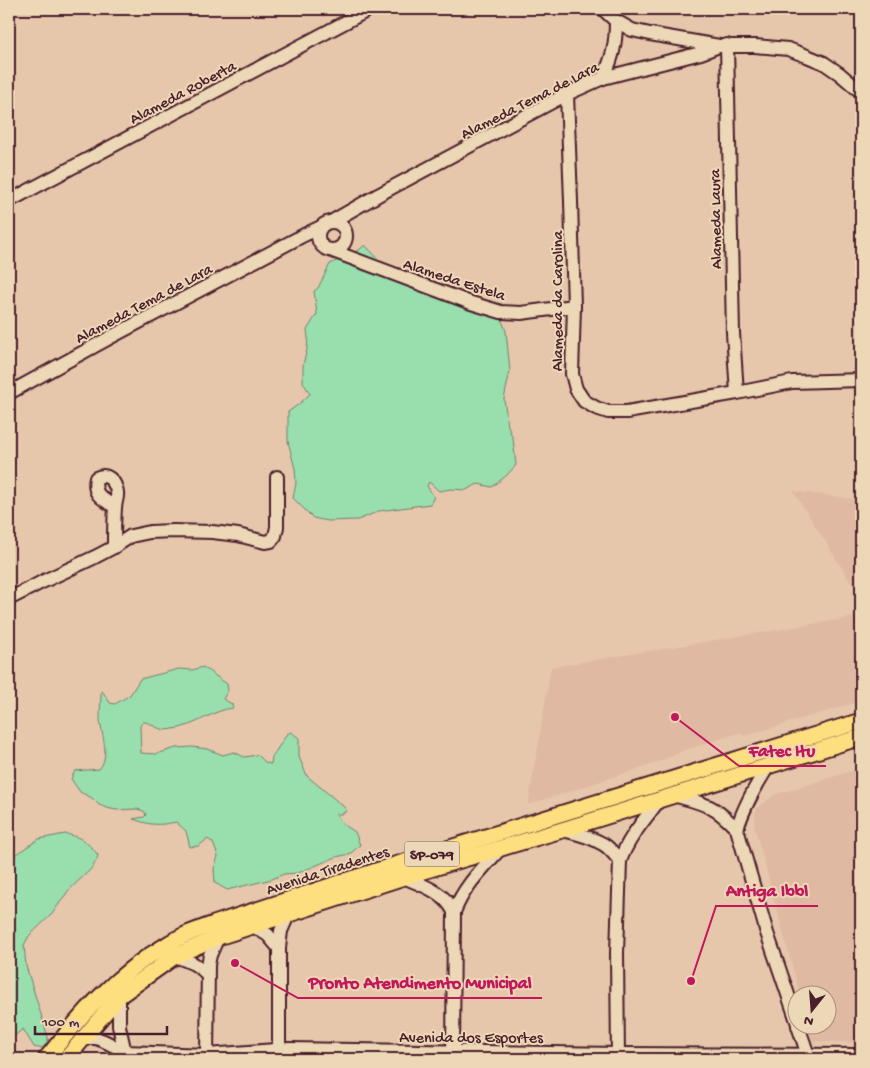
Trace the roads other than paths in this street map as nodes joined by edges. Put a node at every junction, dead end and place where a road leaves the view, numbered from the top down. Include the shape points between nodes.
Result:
1 (370, 9) edge
2 (603, 9) edge
3 (616, 21) junction
4 (723, 45) junction
5 (603, 78) junction
6 (861, 92) edge
7 (567, 94) junction
8 (9, 201) edge
9 (359, 206) junction
10 (326, 225) junction
11 (346, 238) junction
12 (293, 241) junction
13 (327, 248) junction
14 (358, 262) junction
15 (574, 306) junction
16 (861, 380) edge
17 (9, 393) edge
18 (737, 393) junction
19 (277, 477) dead end
20 (115, 507) dead end
21 (114, 547) junction
22 (9, 599) edge
23 (861, 721) edge
24 (861, 737) edge
25 (770, 765) junction
26 (666, 797) junction
27 (737, 829) junction
28 (562, 830) junction
29 (502, 847) junction
30 (620, 861) junction
31 (403, 877) junction
32 (454, 912) junction
33 (288, 915) junction
34 (253, 926) junction
35 (218, 937) junction
36 (279, 948) junction
37 (175, 956) junction
38 (207, 974) junction
39 (119, 996) junction
40 (788, 996) edge
41 (801, 1036) edge
42 (84, 1038) junction
43 (286, 1053) edge
44 (861, 1054) edge
45 (370, 1055) edge
46 (453, 1055) edge
47 (126, 1056) edge
48 (535, 1056) edge
49 (207, 1057) edge
50 (618, 1057) edge
51 (700, 1057) edge
52 (808, 1057) edge
53 (46, 1059) edge
54 (66, 1059) edge

1 - 8 street, Alameda Roberta
2 - 3 street
3 - 4 street via 632,30
3 - 5 street via 615,47
4 - 5 street, Alameda Tema de Lara
4 - 6 street, Alameda Tema de Lara via 788,49 824,64
4 - 18 street, Alameda Laura
5 - 7 street, Alameda Tema de Lara
7 - 9 street, Alameda Tema de Lara
7 - 15 street, Alameda da Carolina
9 - 10 street, Alameda Tema de Lara
9 - 11 street
10 - 11 street via 336,222 341,225
10 - 12 street, Alameda Tema de Lara
10 - 13 street via 318,232 318,237
11 - 13 street via 336,250
11 - 14 street
12 - 13 street
12 - 17 street, Alameda Tema de Lara
13 - 14 street, Alameda Estela
14 - 15 street, Alameda Estela via 501,312 521,313
15 - 18 street, Alameda da Carolina via 572,374 584,401 596,408 627,412
16 - 18 street, Alameda da Carolina via 792,382
19 - 21 street via 277,527 271,541 212,532 165,531 131,536
20 - 21 street
21 - 22 street
23 - 53 main road, Avenida Tiradentes / SP-079 via 395,865 188,934 122,975 87,1009
24 - 25 main road, Avenida Tiradentes / SP-079
25 - 26 main road, Avenida Tiradentes / SP-079
25 - 27 street via 755,787
26 - 27 street via 697,802 714,809
26 - 28 main road, Avenida Tiradentes / SP-079
26 - 30 street via 630,839
27 - 40 street
28 - 29 main road, Avenida Tiradentes / SP-079
28 - 30 street via 604,845
29 - 31 main road, Avenida Tiradentes / SP-079
29 - 32 street via 465,889
30 - 50 street
31 - 32 street via 438,894
31 - 33 main road, Avenida Tiradentes / SP-079
32 - 46 street
33 - 34 main road, Avenida Tiradentes / SP-079
33 - 36 street via 281,931
34 - 35 main road, Avenida Tiradentes / SP-079
34 - 36 street via 268,935
35 - 37 main road, Avenida Tiradentes / SP-079
35 - 38 street via 210,955
36 - 43 street
37 - 38 street via 194,963
37 - 39 main road, Avenida Tiradentes / SP-079
38 - 49 street
39 - 42 main road, Avenida Tiradentes / SP-079
39 - 47 street via 119,1026
41 - 52 street
42 - 47 street, Avenida dos Esportes via 104,1041
42 - 54 main road, Avenida Tiradentes / SP-079
43 - 45 street, Avenida dos Esportes
43 - 49 street, Avenida dos Esportes
44 - 52 street, Avenida dos Esportes
45 - 46 street, Avenida dos Esportes
46 - 48 street, Avenida dos Esportes
47 - 49 street, Avenida dos Esportes
48 - 50 street, Avenida dos Esportes
50 - 51 street, Avenida dos Esportes
51 - 52 street, Avenida dos Esportes

